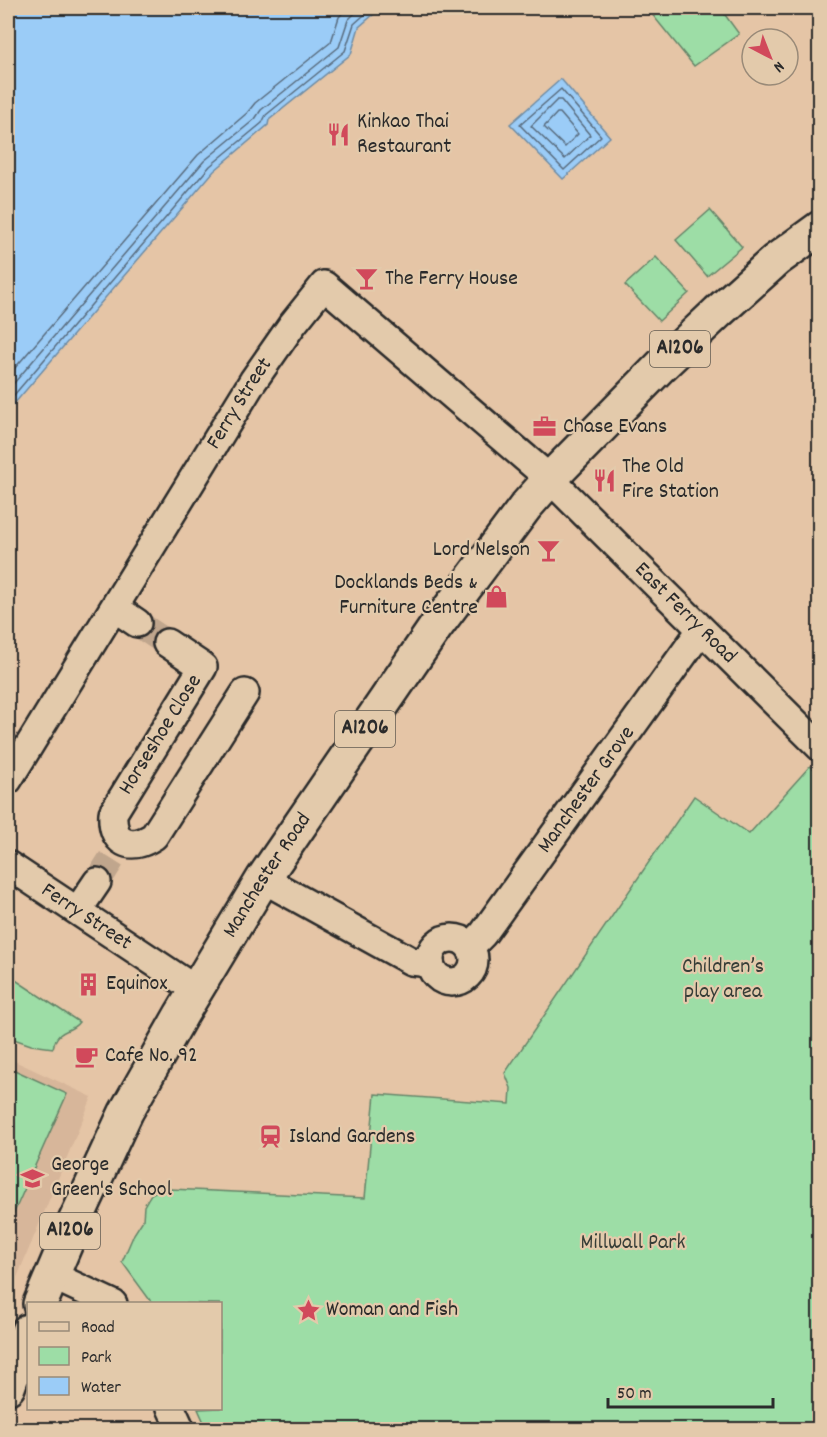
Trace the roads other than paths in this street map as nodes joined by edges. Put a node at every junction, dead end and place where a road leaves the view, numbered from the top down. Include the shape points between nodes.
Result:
1 (819, 228) edge
2 (550, 479) junction
3 (115, 608) junction
4 (137, 623) tunnel mouth
5 (701, 630) junction
6 (167, 643) tunnel mouth
7 (245, 693) dead end
8 (819, 747) edge
9 (8, 780) edge
10 (8, 865) edge
11 (263, 879) junction
12 (97, 882) tunnel mouth
13 (78, 910) junction
14 (196, 990) junction
15 (46, 1289) edge
16 (104, 1302) edge
17 (27, 1334) edge
18 (8, 1387) edge
19 (172, 1410) edge
20 (181, 1430) edge

1 - 2 main road, A1206 via 718,312
2 - 3 street, Ferry Street via 324,285 253,381
2 - 5 street, East Ferry Road
2 - 11 main road, Manchester Road / A1206 via 435,628
3 - 4 street
3 - 9 street, Ferry Street
5 - 8 street, East Ferry Road
5 - 11 street, Manchester Grove via 470,947 458,939 444,940 433,949 430,963 411,961
6 - 7 street, Horseshoe Close via 203,667 113,813 112,826 119,847 144,843 154,836
10 - 13 street, Ferry Street
11 - 14 main road, Manchester Road / A1206
12 - 13 street
13 - 14 street, Ferry Street
14 - 15 main road, Manchester Road / A1206 via 126,1112
15 - 16 street
17 - 18 main road
19 - 20 street

